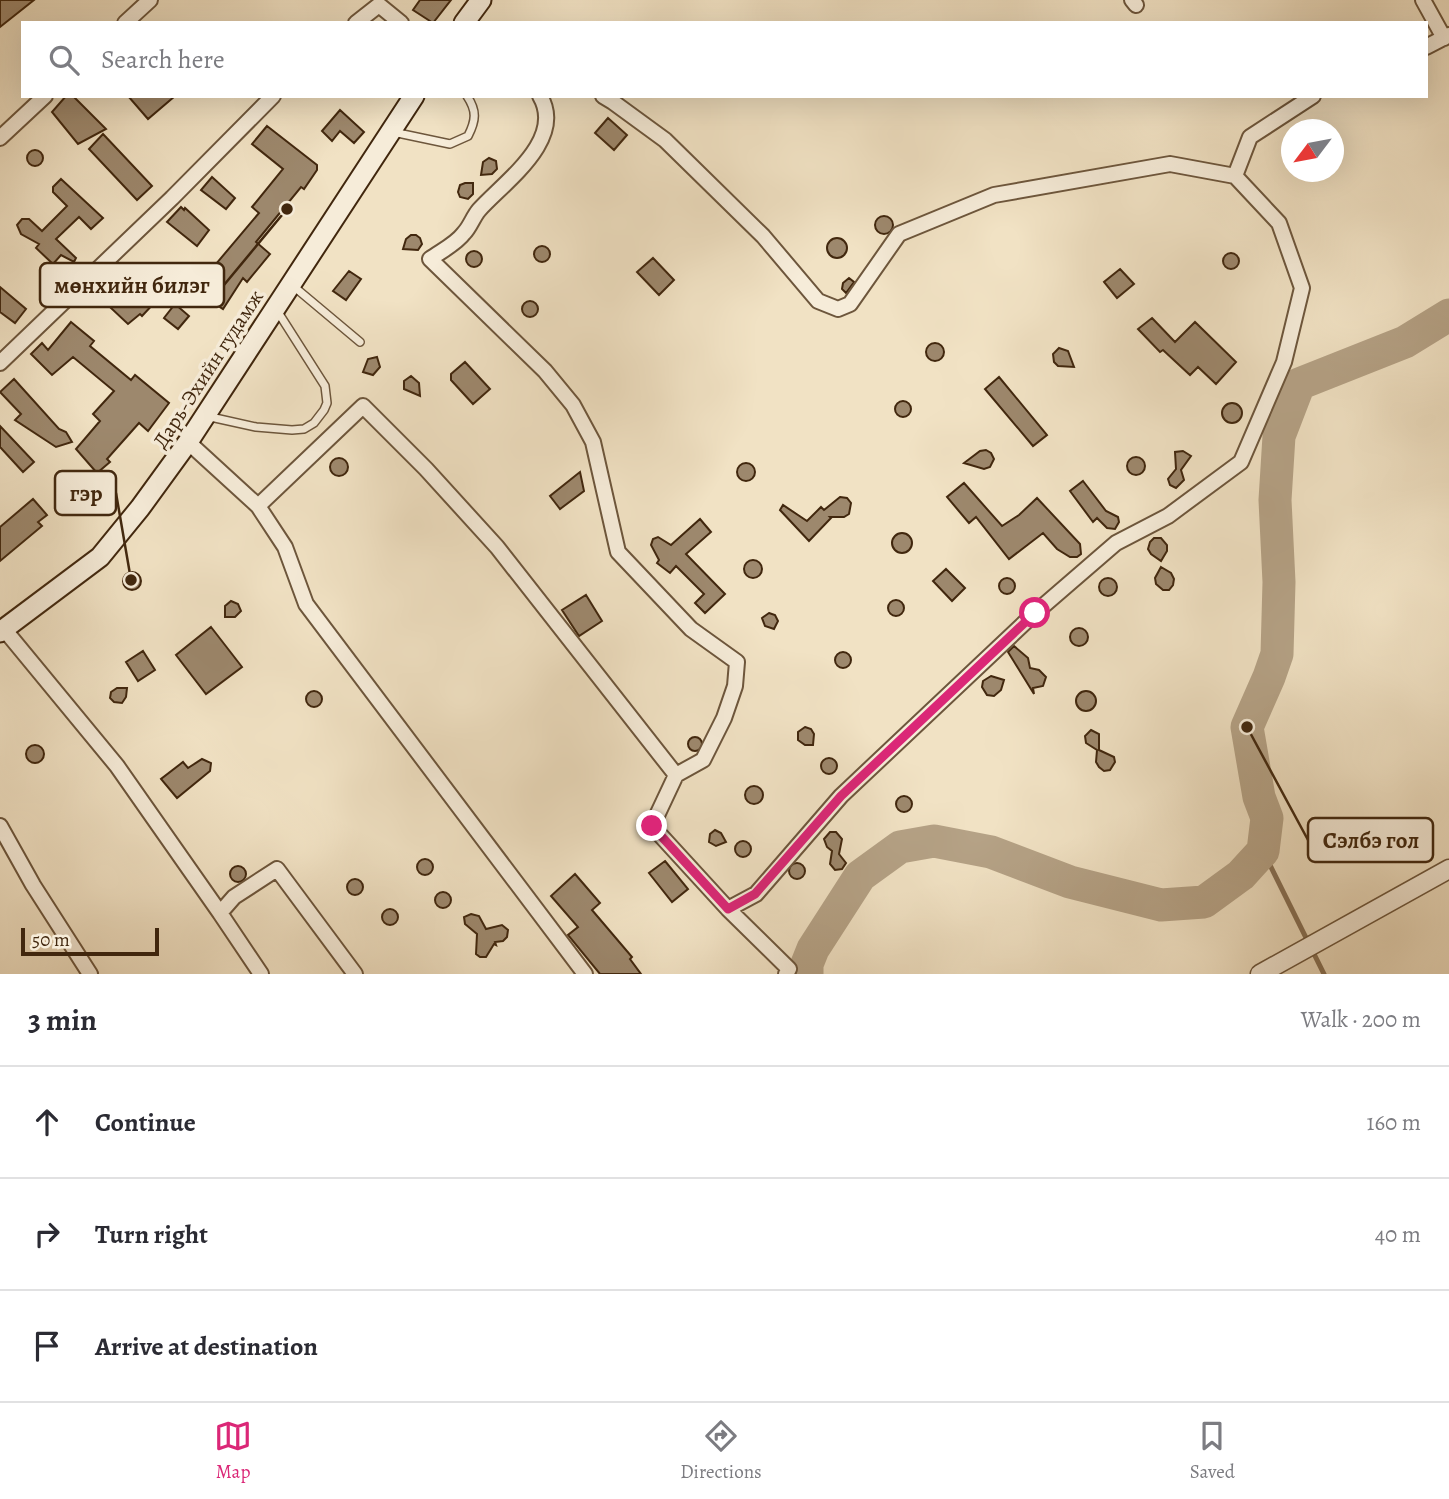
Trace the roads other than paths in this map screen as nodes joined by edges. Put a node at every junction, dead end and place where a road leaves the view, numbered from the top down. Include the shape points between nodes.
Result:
1 (149, 0) edge
2 (481, 0) edge
3 (1423, 0) edge
4 (127, 21) edge
5 (359, 21) edge
6 (399, 21) edge
7 (467, 21) edge
8 (1447, 37) edge
9 (1428, 46) edge
10 (43, 98) edge
11 (271, 98) edge
12 (413, 98) edge
13 (468, 98) edge
14 (541, 98) edge
15 (606, 98) edge
16 (1310, 98) edge
17 (391, 131) junction
18 (0, 138) edge
19 (1235, 176) junction
20 (291, 285) junction
21 (275, 308) junction
22 (360, 342) dead end
23 (0, 363) edge
24 (205, 416) junction
25 (188, 442) junction
26 (258, 506) junction
27 (2, 631) edge
28 (676, 775) junction
29 (0, 826) edge
30 (1448, 869) edge
31 (728, 909) junction
32 (220, 913) junction
33 (90, 974) edge
34 (261, 974) edge
35 (355, 974) edge
36 (585, 974) edge
37 (786, 974) edge
38 (1260, 974) edge

1 - 4 street
2 - 7 main road
3 - 8 street
5 - 6 street via 379,5
8 - 9 street
10 - 18 street
11 - 23 street
12 - 17 main road, Дарь-Эхийн гудамж
13 - 17 lane via 475,108 475,122 468,136 450,144
14 - 28 street via 547,117 544,135 534,150 477,212 464,234 430,259 545,371 573,405 593,442 618,552 691,629 737,662 724,718 703,760
15 - 19 street via 665,140 763,236 818,301 838,309 850,304 899,234 994,195 1170,164
16 - 19 street via 1250,136
17 - 20 main road, Дарь-Эхийн гудамж
19 - 31 street via 1279,223 1302,288 1284,362 1245,458 1168,516 1116,543 1035,613 841,796 755,894
20 - 21 main road, Дарь-Эхийн гудамж
20 - 22 lane
21 - 24 main road, Дарь-Эхийн гудамж
21 - 24 lane via 326,386 324,410 314,423 292,430
24 - 25 main road, Дарь-Эхийн гудамж
25 - 26 street
25 - 27 main road, Дарь-Эхийн гудамж via 100,557
26 - 28 street via 363,406 497,547
26 - 36 street via 285,547 306,604
27 - 32 street via 117,766
28 - 31 street via 652,826
29 - 33 street
30 - 38 street
31 - 37 street via 789,969
32 - 34 street
32 - 35 street via 234,897 277,869

